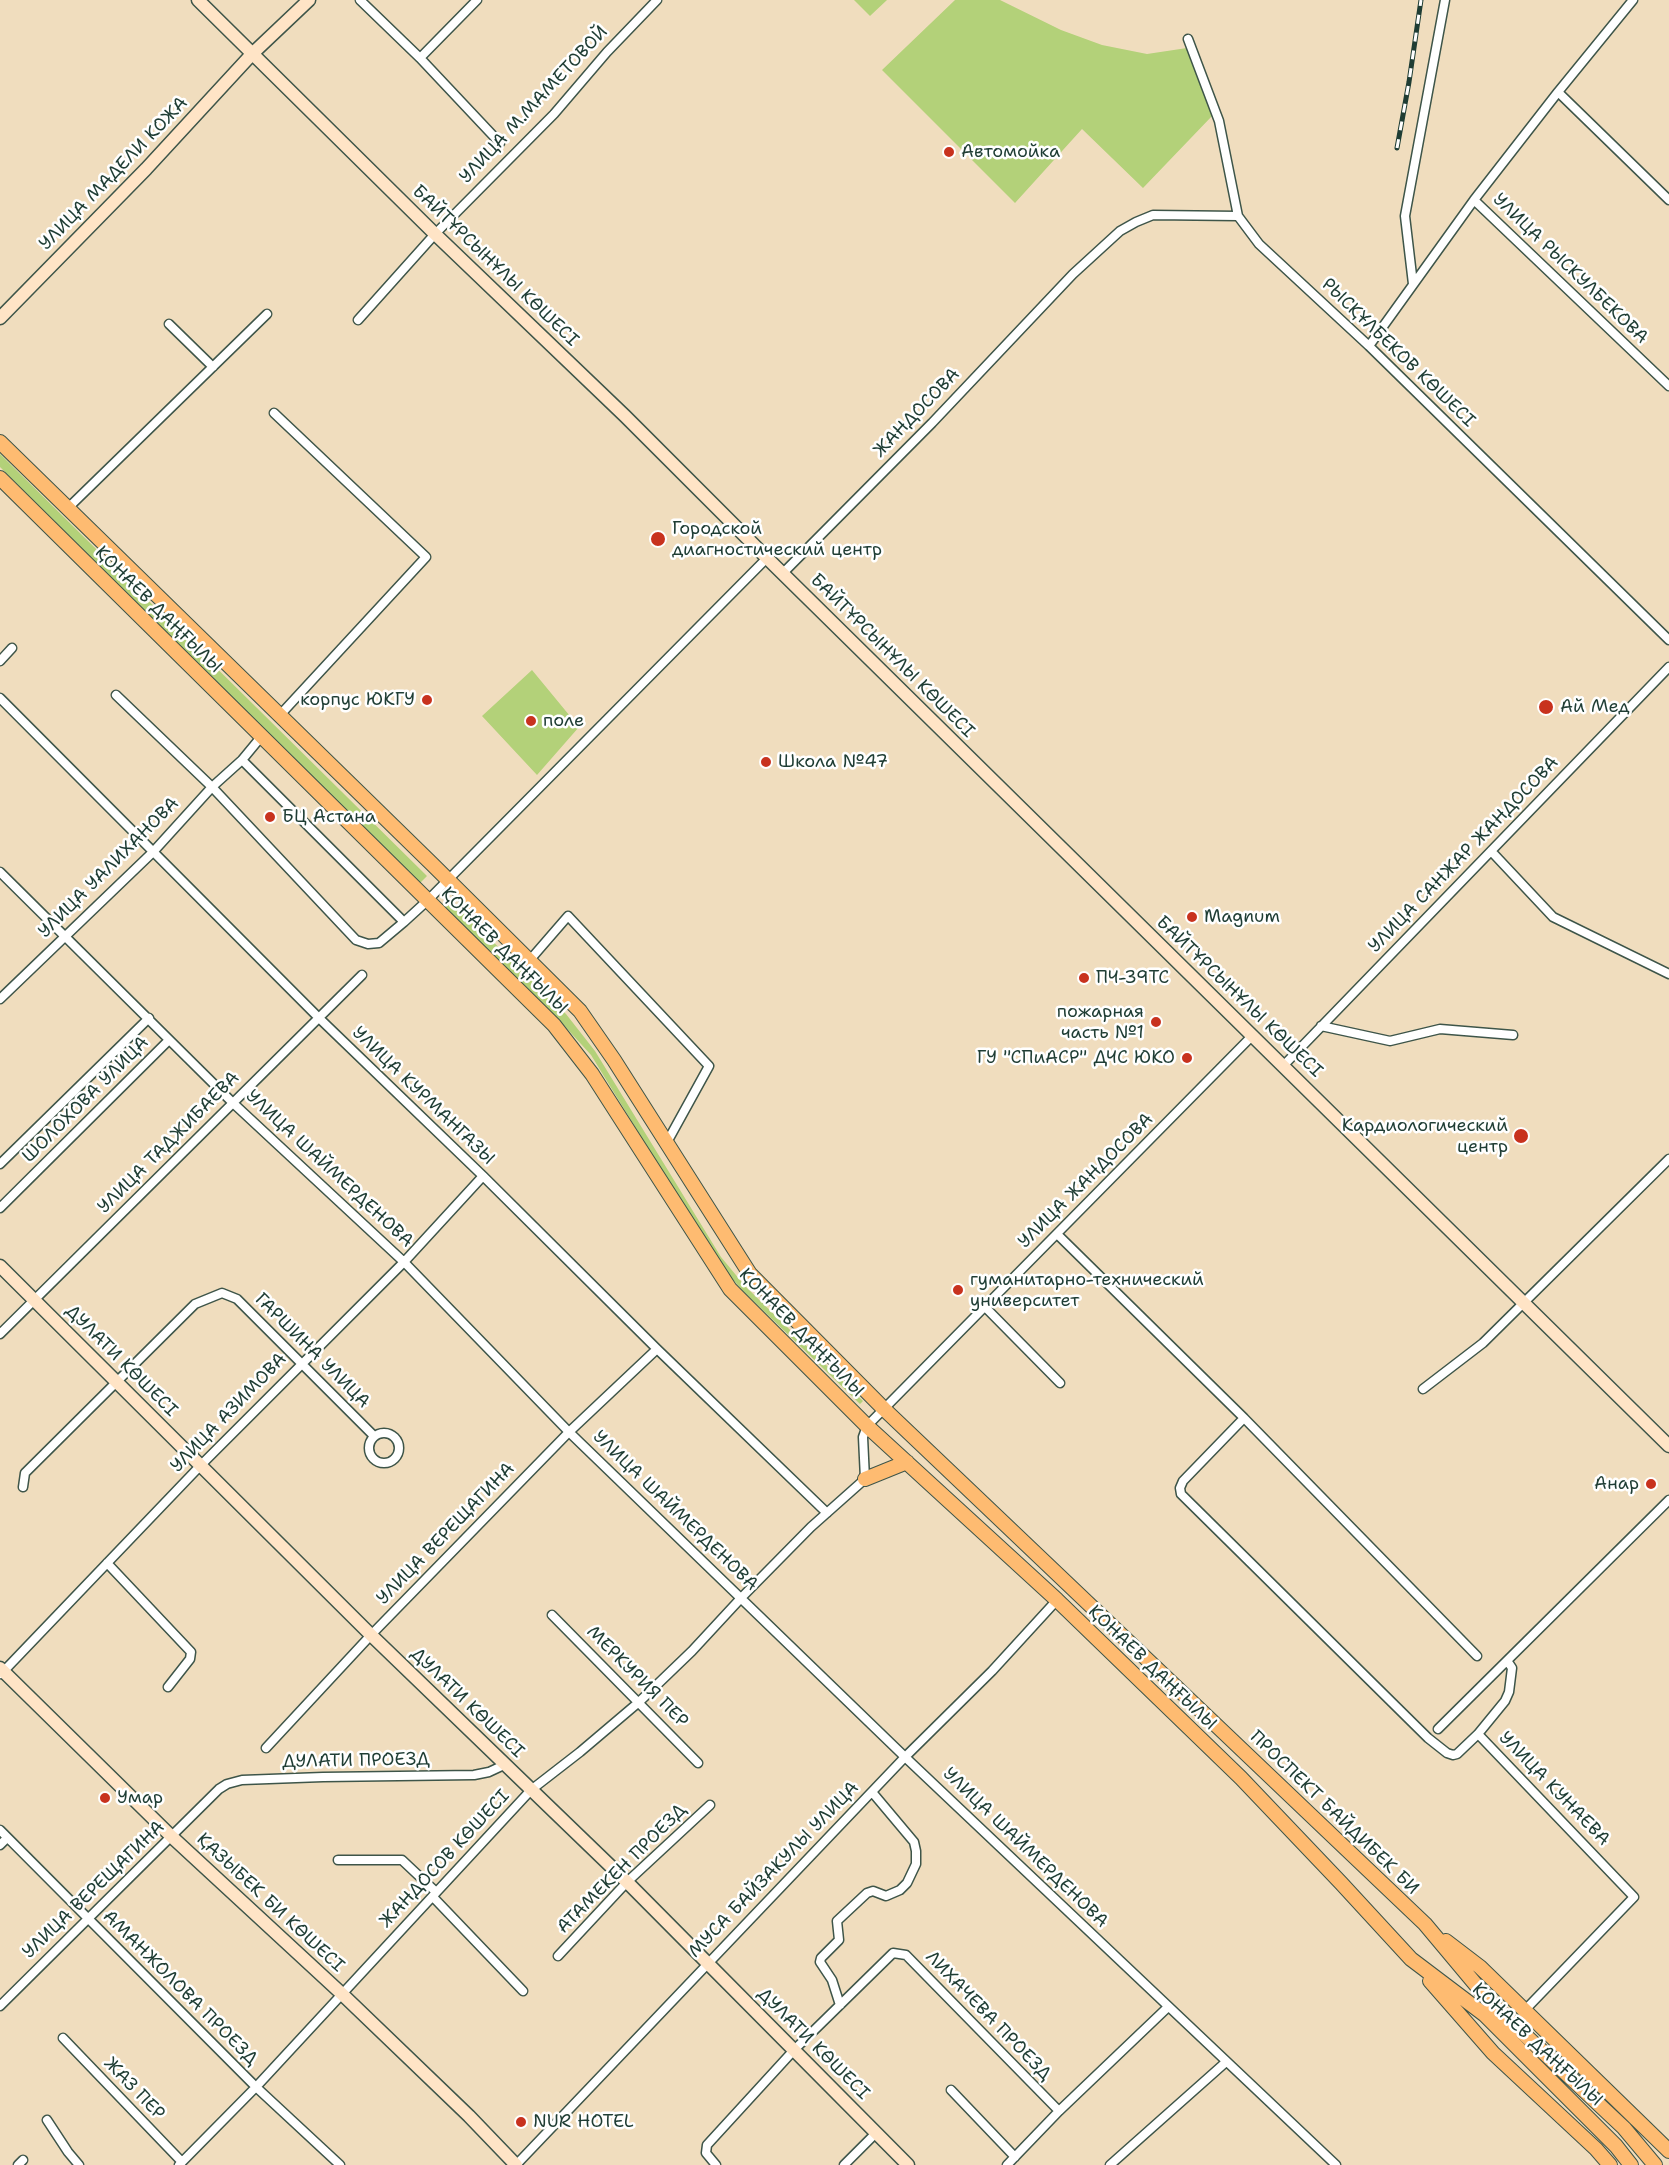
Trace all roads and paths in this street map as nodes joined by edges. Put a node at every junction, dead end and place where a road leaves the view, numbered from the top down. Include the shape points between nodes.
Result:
1 (198, 0) edge
2 (309, 0) edge
3 (360, 0) edge
4 (477, 0) edge
5 (657, 0) edge
6 (1445, 0) edge
7 (1633, 0) edge
8 (1188, 39) dead end
9 (252, 54) junction
10 (420, 58) junction
11 (1558, 92) junction
12 (500, 143) dead end
13 (1474, 200) junction
14 (1669, 200) edge
15 (1238, 216) junction
16 (435, 234) junction
17 (1413, 284) junction
18 (267, 314) dead end
19 (0, 318) edge
20 (358, 320) dead end
21 (169, 324) dead end
22 (1369, 346) junction
23 (213, 367) junction
24 (1669, 386) edge
25 (274, 412) dead end
26 (0, 442) edge
27 (0, 478) edge
28 (68, 508) junction
29 (766, 558) junction
30 (783, 573) junction
31 (1669, 640) edge
32 (12, 648) dead end
33 (0, 661) edge
34 (1669, 668) edge
35 (116, 695) dead end
36 (0, 698) edge
37 (280, 716) junction
38 (261, 737) junction
39 (242, 760) junction
40 (212, 787) junction
41 (1491, 851) junction
42 (153, 852) junction
43 (0, 872) edge
44 (447, 878) junction
45 (427, 901) junction
46 (404, 922) junction
47 (65, 937) junction
48 (529, 961) junction
49 (1669, 974) edge
50 (362, 975) dead end
51 (0, 999) edge
52 (149, 1018) junction
53 (319, 1018) junction
54 (1321, 1026) junction
55 (1513, 1035) dead end
56 (1252, 1036) junction
57 (169, 1040) junction
58 (1283, 1066) junction
59 (233, 1103) junction
60 (666, 1144) junction
61 (1669, 1159) edge
62 (0, 1164) edge
63 (483, 1176) junction
64 (0, 1208) edge
65 (1057, 1234) junction
66 (404, 1262) junction
67 (0, 1266) edge
68 (34, 1299) junction
69 (1523, 1303) junction
70 (985, 1307) junction
71 (0, 1334) edge
72 (657, 1349) junction
73 (301, 1364) junction
74 (116, 1382) junction
75 (1060, 1383) dead end
76 (1423, 1389) dead end
77 (884, 1409) junction
78 (1244, 1418) junction
79 (898, 1422) joint
80 (867, 1426) junction
81 (569, 1432) junction
82 (374, 1436) dead end
83 (1669, 1446) edge
84 (907, 1462) junction
85 (201, 1465) junction
86 (865, 1479) junction
87 (23, 1487) dead end
88 (1669, 1500) edge
89 (827, 1513) junction
90 (107, 1563) junction
91 (742, 1597) junction
92 (1057, 1600) junction
93 (552, 1615) dead end
94 (371, 1635) junction
95 (1478, 1656) dead end
96 (1510, 1665) junction
97 (1, 1671) edge
98 (168, 1687) dead end
99 (639, 1702) junction
100 (1438, 1729) dead end
101 (1478, 1734) junction
102 (266, 1748) dead end
103 (905, 1757) junction
104 (698, 1763) dead end
105 (504, 1765) junction
106 (531, 1790) junction
107 (872, 1792) junction
108 (211, 1797) joint
109 (710, 1805) dead end
110 (0, 1830) edge
111 (172, 1837) junction
112 (7, 1838) junction
113 (0, 1845) edge
114 (338, 1860) dead end
115 (627, 1882) junction
116 (435, 1894) junction
117 (87, 1919) junction
118 (1425, 1924) junction
119 (558, 1956) dead end
120 (1411, 1959) junction
121 (708, 1963) junction
122 (523, 1991) dead end
123 (342, 1994) junction
124 (840, 2005) junction
125 (0, 2006) edge
126 (1168, 2007) junction
127 (1525, 2010) junction
128 (63, 2038) dead end
129 (794, 2050) junction
130 (1226, 2062) junction
131 (256, 2087) junction
132 (951, 2090) dead end
133 (1059, 2111) junction
134 (47, 2120) dead end
135 (876, 2133) junction
136 (1669, 2151) edge
137 (1015, 2157) junction
138 (181, 2164) edge
139 (79, 2165) edge
140 (340, 2165) edge
141 (516, 2165) edge
142 (716, 2165) edge
143 (844, 2165) edge
144 (908, 2165) edge
145 (1008, 2165) edge
146 (1110, 2165) edge
147 (1336, 2165) edge
148 (1610, 2165) edge
149 (1631, 2165) edge
150 (1655, 2165) edge

1 - 9 main road, БАЙТҰРСЫНҰЛЫ КӨШЕСІ
2 - 9 main road, УЛИЦА МАДЕЛИ КОЖА
3 - 10 street
4 - 10 street
5 - 16 street, УЛИЦА М.МАМЕТОВОЙ via 554,114
6 - 17 street via 1405,216
7 - 11 street
8 - 15 street, РЫСҚҰЛБЕКОВ КӨШЕСІ via 1219,121
9 - 16 main road, БАЙТҰРСЫНҰЛЫ КӨШЕСІ
9 - 19 main road, УЛИЦА МАДЕЛИ КОЖА
10 - 12 street
11 - 13 street
11 - 14 street
13 - 17 street
13 - 24 street, УЛИЦА РЫСКУЛБЕКОВА
15 - 22 street, РЫСҚҰЛБЕКОВ КӨШЕСІ via 1259,244
15 - 30 street, ЖАНДОСОВА via 1153,215 1120,231 1073,274
16 - 20 street, УЛИЦА М.МАМЕТОВОЙ
16 - 29 main road, БАЙТҰРСЫНҰЛЫ КӨШЕСІ
17 - 22 street
18 - 23 street
21 - 23 street
22 - 31 street, РЫСҚҰЛБЕКОВ КӨШЕСІ
23 - 28 street
25 - 37 street via 426,558
26 - 28 main road, ҚОНАЕВ ДАҢҒЫЛЫ
27 - 38 main road, ҚОНАЕВ ДАҢҒЫЛЫ
28 - 37 main road, ҚОНАЕВ ДАҢҒЫЛЫ
29 - 30 main road, БАЙТҰРСЫНҰЛЫ КӨШЕСІ
29 - 44 street
30 - 56 main road, БАЙТҰРСЫНҰЛЫ КӨШЕСІ
32 - 33 street
34 - 41 street, УЛИЦА САНЖАР ЖАНДОСОВА
35 - 40 street
36 - 42 street, УЛИЦА КУРМАНГАЗЫ
37 - 44 main road, ҚОНАЕВ ДАҢҒЫЛЫ
38 - 39 street, УЛИЦА УАЛИХАНОВА
38 - 45 main road, ҚОНАЕВ ДАҢҒЫЛЫ
39 - 40 street, УЛИЦА УАЛИХАНОВА
39 - 46 street
40 - 42 street, УЛИЦА УАЛИХАНОВА
40 - 46 street via 356,940 379,943
41 - 49 street via 1553,917
41 - 54 street, УЛИЦА САНЖАР ЖАНДОСОВА
42 - 47 street, УЛИЦА УАЛИХАНОВА
42 - 53 street, УЛИЦА КУРМАНГАЗЫ
43 - 47 street, УЛИЦА ШАЙМЕРДЕНОВА
44 - 45 street
44 - 48 main road, ҚОНАЕВ ДАҢҒЫЛЫ
45 - 46 street
45 - 80 main road, ҚОНАЕВ ДАҢҒЫЛЫ via 554,1025 592,1074 730,1290
47 - 51 street, УЛИЦА УАЛИХАНОВА
47 - 52 street, УЛИЦА ШАЙМЕРДЕНОВА
48 - 60 main road, ҚОНАЕВ ДАҢҒЫЛЫ via 580,1011
48 - 60 street via 568,916 709,1066
50 - 53 street, УЛИЦА ТАДЖИБАЕВА
52 - 57 street, УЛИЦА ШАЙМЕРДЕНОВА
52 - 62 street, ШОЛОХОВА УЛИЦА
53 - 59 street, УЛИЦА ТАДЖИБАЕВА
53 - 63 street, УЛИЦА КУРМАНГАЗЫ
54 - 55 street via 1390,1041 1440,1029
54 - 58 street, УЛИЦА САНЖАР ЖАНДОСОВА
56 - 58 main road, БАЙТҰРСЫНҰЛЫ КӨШЕСІ
56 - 65 street, УЛИЦА ЖАНДОСОВА
57 - 59 street, УЛИЦА ШАЙМЕРДЕНОВА
57 - 64 street, ШОЛОХОВА УЛИЦА
58 - 69 main road, БАЙТҰРСЫНҰЛЫ КӨШЕСІ
59 - 66 street, УЛИЦА ШАЙМЕРДЕНОВА
59 - 68 street, УЛИЦА ТАДЖИБАЕВА
60 - 77 main road, ҚОНАЕВ ДАҢҒЫЛЫ via 750,1274
61 - 69 street
63 - 66 street, УЛИЦА АЗИМОВА
63 - 72 street, УЛИЦА КУРМАНГАЗЫ
65 - 70 street, УЛИЦА ЖАНДОСОВА
65 - 78 street
66 - 73 street, УЛИЦА АЗИМОВА
66 - 81 street, УЛИЦА ШАЙМЕРДЕНОВА
67 - 68 main road, ДУЛАТИ КӨШЕСІ
68 - 71 street, УЛИЦА ТАДЖИБАЕВА
68 - 74 main road, ДУЛАТИ КӨШЕСІ
69 - 76 street via 1483,1343
69 - 83 main road, БАЙТҰРСЫНҰЛЫ КӨШЕСІ
70 - 75 street
70 - 77 street, УЛИЦА ЖАНДОСОВА
72 - 81 street, УЛИЦА ВЕРЕЩАГИНА
72 - 89 street, УЛИЦА КУРМАНГАЗЫ
73 - 74 street, ГАРШИНА УЛИЦА via 237,1299 222,1293 195,1304
73 - 82 street, ГАРШИНА УЛИЦА
73 - 85 street, УЛИЦА АЗИМОВА
74 - 85 main road, ДУЛАТИ КӨШЕСІ
74 - 87 street via 25,1473
77 - 79 main road, ҚОНАЕВ ДАҢҒЫЛЫ
77 - 80 street, УЛИЦА ЖАНДОСОВА
78 - 95 street
78 - 101 street via 1183,1481 1181,1494 1428,1738 1453,1755
79 - 118 main road, ПРОСПЕКТ БАЙДИБЕК БИ
80 - 84 main road, ҚОНАЕВ ДАҢҒЫЛЫ
80 - 86 street via 863,1437
81 - 91 street, УЛИЦА ШАЙМЕРДЕНОВА
81 - 94 street, УЛИЦА ВЕРЕЩАГИНА
84 - 86 main road
84 - 92 main road, ҚОНАЕВ ДАҢҒЫЛЫ
85 - 90 street, УЛИЦА АЗИМОВА
85 - 94 main road, ДУЛАТИ КӨШЕСІ
86 - 89 street, ЖАНДОСОВ КӨШЕСІ
88 - 96 street
89 - 91 street, ЖАНДОСОВ КӨШЕСІ
90 - 97 street, УЛИЦА АЗИМОВА
90 - 98 street via 191,1652 190,1659
91 - 99 street, ЖАНДОСОВ КӨШЕСІ
91 - 103 street, УЛИЦА ШАЙМЕРДЕНОВА
92 - 103 street, МУСА БАЙЗАКУЛЫ УЛИЦА
92 - 120 main road, ҚОНАЕВ ДАҢҒЫЛЫ via 1241,1778
93 - 99 street, МЕРКУРИЯ ПЕР
94 - 102 street, УЛИЦА ВЕРЕЩАГИНА
94 - 105 main road, ДУЛАТИ КӨШЕСІ
96 - 100 street
96 - 101 street, УЛИЦА КУНАЕВА via 1512,1681 1505,1701
97 - 111 main road, ҚАЗЫБЕК БИ КӨШЕСІ
99 - 104 street, МЕРКУРИЯ ПЕР
99 - 106 street, ЖАНДОСОВ КӨШЕСІ
101 - 127 street, УЛИЦА КУНАЕВА via 1634,1897
103 - 107 street, МУСА БАЙЗАКУЛЫ УЛИЦА
103 - 126 street, УЛИЦА ШАЙМЕРДЕНОВА
105 - 106 main road, ДУЛАТИ КӨШЕСІ
105 - 108 street, ДУЛАТИ ПРОЕЗД via 474,1775 242,1780 227,1784
106 - 115 main road, ДУЛАТИ КӨШЕСІ
106 - 116 street, ЖАНДОСОВ КӨШЕСІ
107 - 121 street, МУСА БАЙЗАКУЛЫ УЛИЦА
107 - 124 street via 914,1842 916,1863 900,1890 886,1896 867,1893 837,1921 838,1940 820,1962 832,1980
108 - 111 street, УЛИЦА ВЕРЕЩАГИНА
109 - 115 street, АТАМЕКЕН ПРОЕЗД
110 - 112 street, АМАНЖОЛОВА ПРОЕЗД
111 - 117 street, УЛИЦА ВЕРЕЩАГИНА
111 - 123 main road, ҚАЗЫБЕК БИ КӨШЕСІ
112 - 113 street
112 - 117 street, АМАНЖОЛОВА ПРОЕЗД
114 - 116 street via 402,1860
115 - 119 street, АТАМЕКЕН ПРОЕЗД
115 - 121 main road, ДУЛАТИ КӨШЕСІ
116 - 122 street
116 - 123 street, ЖАНДОСОВ КӨШЕСІ
117 - 125 street, УЛИЦА ВЕРЕЩАГИНА
117 - 131 street, АМАНЖОЛОВА ПРОЕЗД
118 - 127 main road via 1480,1967
118 - 150 main road, ПРОСПЕКТ БАЙДИБЕК БИ via 1492,2004 1624,2128
120 - 148 main road via 1493,2053
120 - 149 main road, ҚОНАЕВ ДАҢҒЫЛЫ via 1485,2015
121 - 129 main road, ДУЛАТИ КӨШЕСІ
121 - 141 street, МУСА БАЙЗАКУЛЫ УЛИЦА
123 - 131 street, ЖАНДОСОВ КӨШЕСІ
123 - 141 main road, ҚАЗЫБЕК БИ КӨШЕСІ
124 - 129 street, ЛИХАЧЕВА ПРОЕЗД
124 - 133 street, ЛИХАЧЕВА ПРОЕЗД via 893,1953 906,1955
126 - 130 street, УЛИЦА ШАЙМЕРДЕНОВА
126 - 133 street
127 - 136 main road
128 - 138 street, ЖАЗ ПЕР
129 - 135 main road, ДУЛАТИ КӨШЕСІ
129 - 142 street, ЛИХАЧЕВА ПРОЕЗД via 707,2145 706,2153
130 - 146 street
130 - 147 street, УЛИЦА ШАЙМЕРДЕНОВА
131 - 138 street, ЖАНДОСОВ КӨШЕСІ
131 - 140 street, АМАНЖОЛОВА ПРОЕЗД
132 - 137 street
133 - 137 street
134 - 139 street
135 - 143 street
135 - 144 main road, ДУЛАТИ КӨШЕСІ
137 - 145 street

